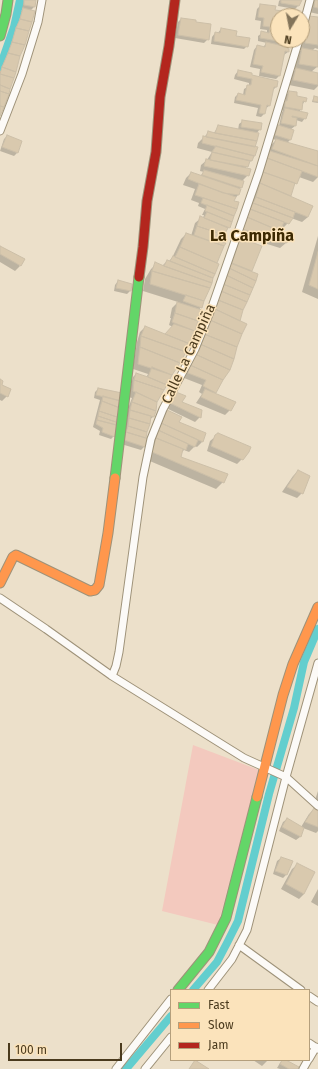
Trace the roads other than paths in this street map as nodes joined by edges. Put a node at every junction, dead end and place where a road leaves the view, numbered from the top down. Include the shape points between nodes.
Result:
1 (8, 0) edge
2 (42, 0) edge
3 (175, 0) edge
4 (0, 36) edge
5 (297, 48) edge
6 (0, 131) edge
7 (0, 583) edge
8 (0, 598) edge
9 (318, 607) edge
10 (318, 663) edge
11 (112, 676) junction
12 (267, 768) junction
13 (282, 775) junction
14 (318, 806) edge
15 (239, 945) junction
16 (179, 989) edge
17 (209, 989) edge
18 (300, 989) edge
19 (170, 1000) edge
20 (170, 1037) edge
21 (317, 1048) edge
22 (310, 1058) edge
23 (116, 1069) edge
24 (145, 1069) edge

1 - 4 street
2 - 6 street via 22,74
3 - 7 street via 160,97 156,152 147,201 122,428 99,585 90,591 16,555 12,556
5 - 11 street, Calle La Campiña via 258,176 212,307 195,349 151,439 143,477 119,652
8 - 11 street
9 - 12 street via 293,664
10 - 13 street
11 - 12 street via 244,758
12 - 13 street
12 - 16 street via 226,918 209,952
13 - 14 street
13 - 15 street via 247,930
15 - 17 street via 232,959
15 - 18 street
19 - 23 street
20 - 24 street
21 - 22 street

